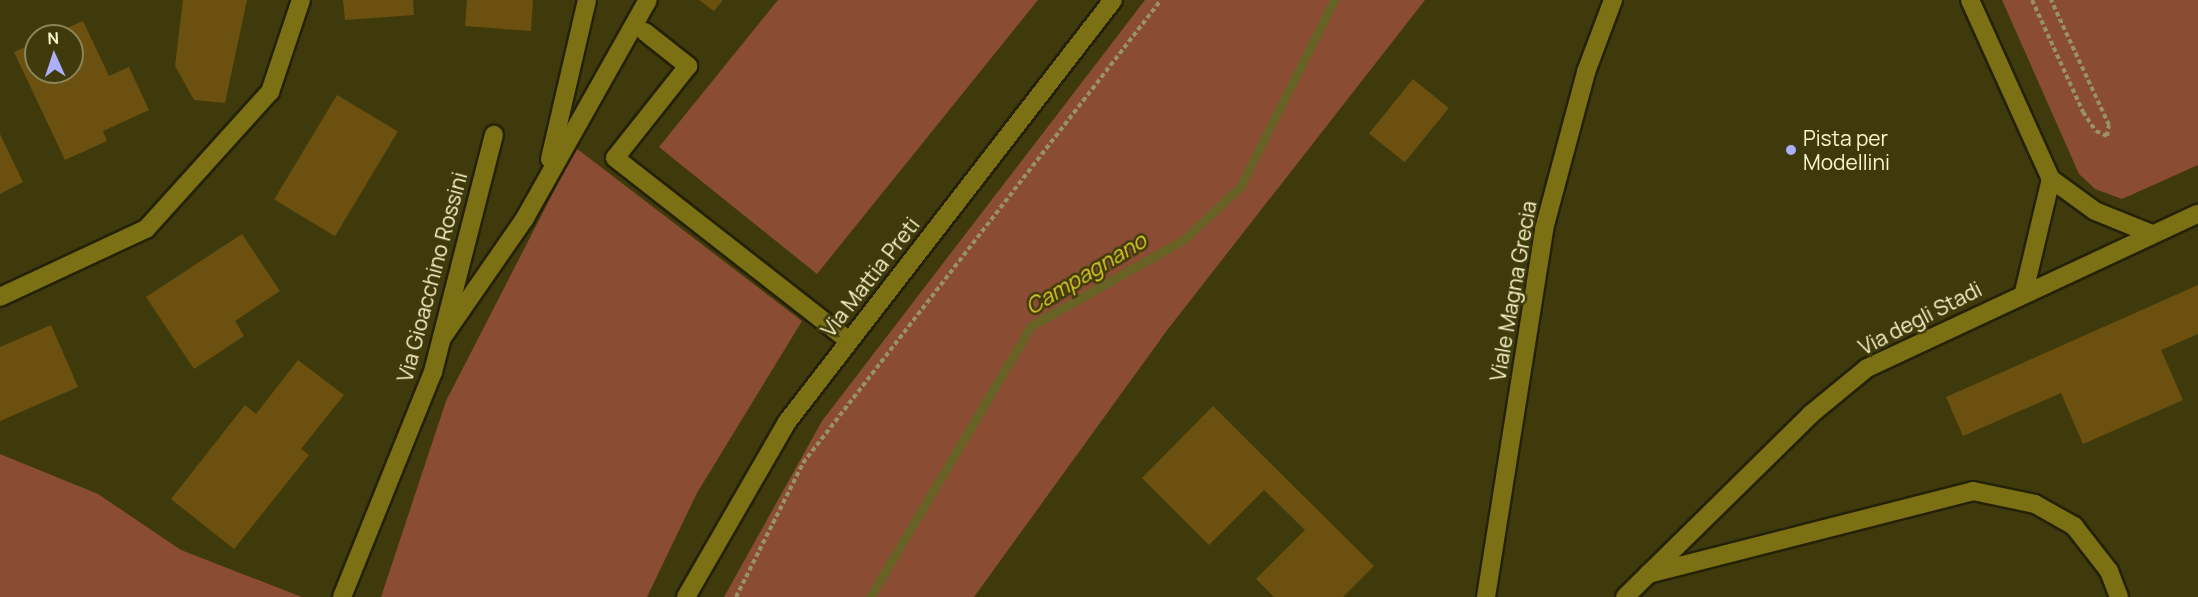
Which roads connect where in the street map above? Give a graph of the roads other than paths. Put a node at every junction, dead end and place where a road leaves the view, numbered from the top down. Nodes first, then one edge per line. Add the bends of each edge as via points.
1 (301, 0) edge
2 (587, 0) edge
3 (648, 0) edge
4 (1113, 0) edge
5 (1613, 0) edge
6 (1970, 0) edge
7 (645, 32) dead end
8 (494, 135) dead end
9 (546, 175) junction
10 (2050, 179) junction
11 (2198, 214) edge
12 (2152, 234) junction
13 (2024, 291) junction
14 (0, 297) edge
15 (442, 338) junction
16 (849, 341) junction
17 (1648, 574) junction
18 (342, 597) edge
19 (686, 597) edge
20 (1486, 597) edge
21 (1625, 597) edge
22 (2119, 597) edge

1 - 14 street via 270,93 146,229
2 - 9 street
3 - 9 street
4 - 16 street, Via Mattia Preti
5 - 20 street, Viale Magna Grecia via 1586,72 1544,229
6 - 10 street
7 - 16 street via 688,66 615,158
8 - 15 street, Via Gioacchino Rossini
9 - 15 street via 493,268
10 - 12 street via 2095,211
10 - 13 street
11 - 12 street, Via degli Stadi
12 - 13 street, Via degli Stadi
13 - 17 street, Via degli Stadi via 1867,368 1811,414
15 - 18 street, Via Gioacchino Rossini
16 - 19 street, Via Mattia Preti via 787,423
17 - 21 street, Via degli Stadi
17 - 22 street via 1973,490 2035,504 2074,526 2109,571

